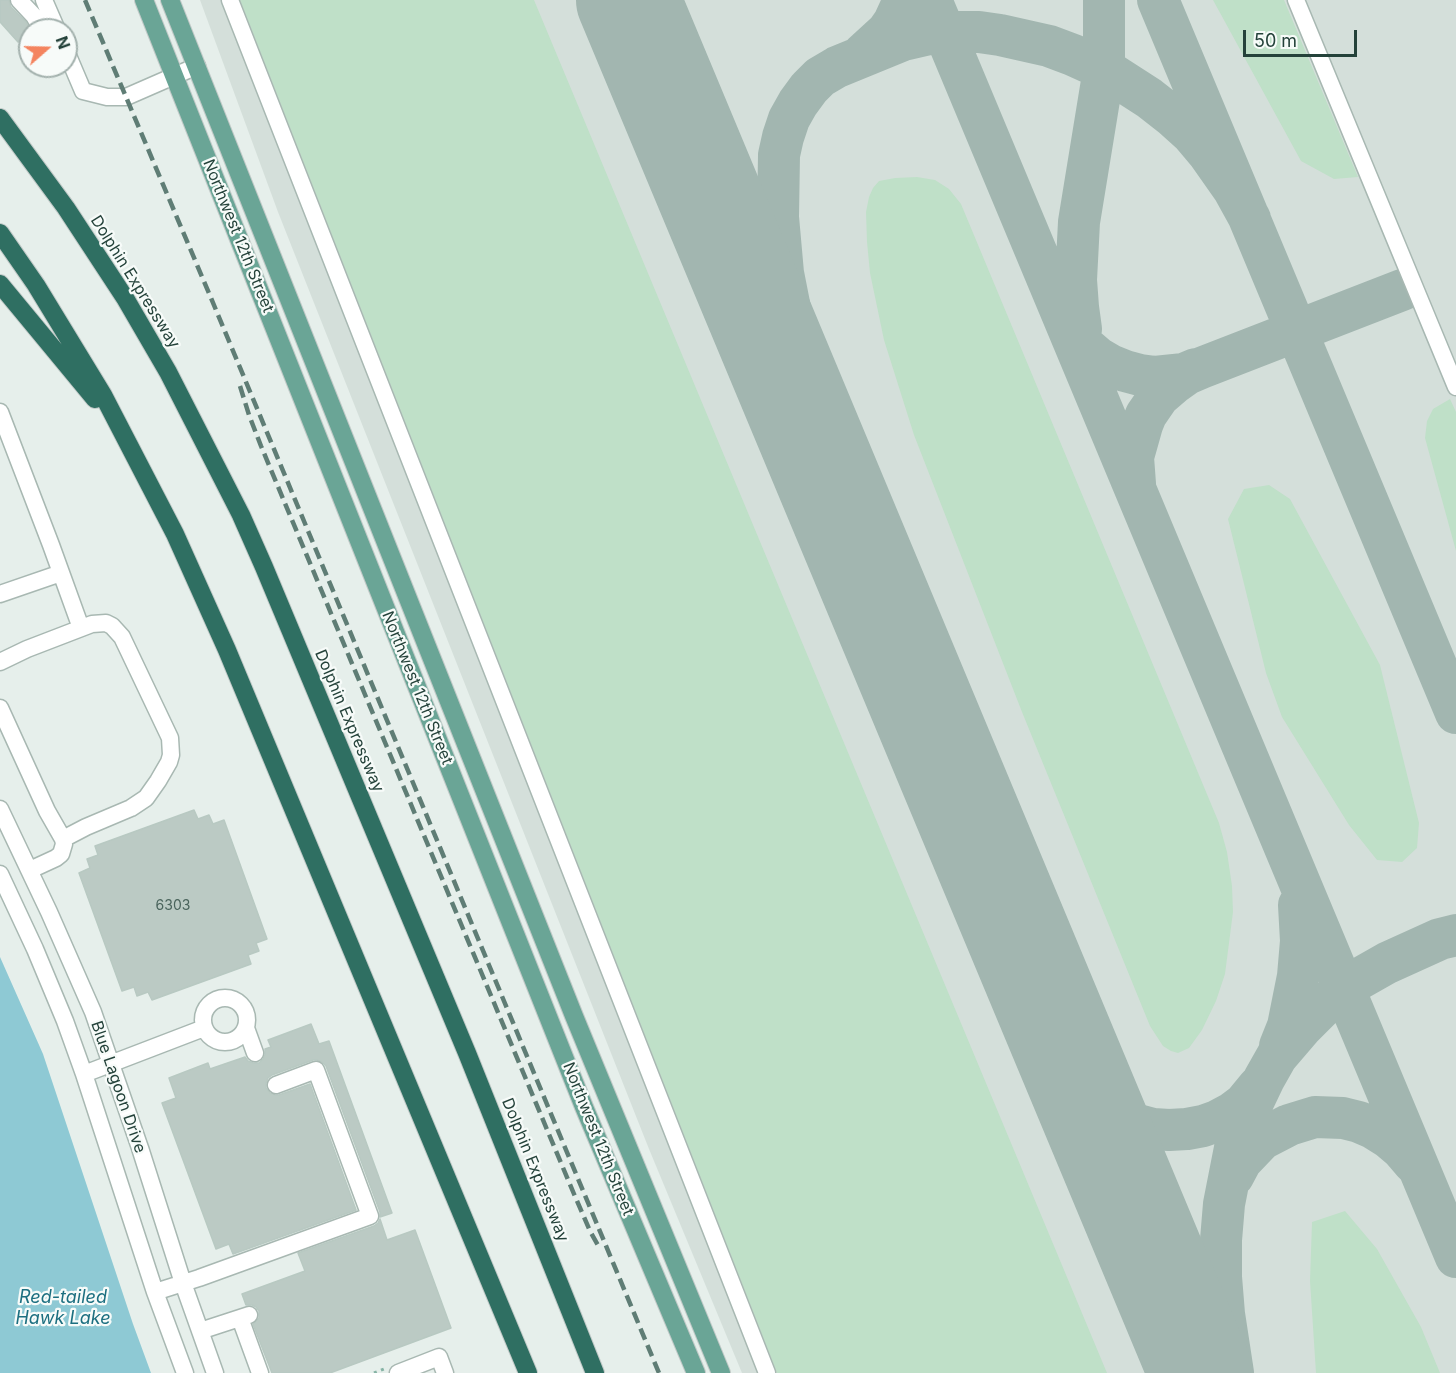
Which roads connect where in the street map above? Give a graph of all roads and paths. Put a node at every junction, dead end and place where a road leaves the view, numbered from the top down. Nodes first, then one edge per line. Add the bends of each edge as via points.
1 (19, 0) edge
2 (44, 0) edge
3 (144, 0) edge
4 (170, 0) edge
5 (230, 0) edge
6 (1296, 0) edge
7 (35, 18) edge
8 (52, 18) edge
9 (197, 66) junction
10 (174, 76) junction
11 (75, 78) edge
12 (0, 118) edge
13 (0, 233) edge
14 (0, 284) edge
15 (1456, 387) edge
16 (0, 412) edge
17 (125, 435) junction
18 (61, 573) junction
19 (0, 594) edge
20 (81, 628) junction
21 (0, 662) edge
22 (0, 708) edge
23 (0, 809) edge
24 (63, 839) junction
25 (30, 870) junction
26 (0, 874) edge
27 (204, 1028) junction
28 (246, 1028) junction
29 (255, 1053) dead end
30 (111, 1063) junction
31 (84, 1074) junction
32 (276, 1085) dead end
33 (183, 1283) junction
34 (155, 1292) junction
35 (200, 1332) junction
36 (185, 1373) edge
37 (215, 1373) edge
38 (261, 1373) edge
39 (398, 1373) edge
40 (445, 1373) edge
41 (528, 1373) edge
42 (595, 1373) edge
43 (696, 1373) edge
44 (721, 1373) edge
45 (767, 1373) edge

1 - 7 street
2 - 8 street
3 - 10 main road, Northwest 12th Street
4 - 9 main road, Northwest 12th Street
5 - 45 street
6 - 15 street
9 - 10 street
9 - 44 main road, Northwest 12th Street via 570,1005
10 - 11 street via 126,97 83,91
10 - 43 main road, Northwest 12th Street via 584,1107
12 - 42 highway, Dolphin Expressway via 125,298 168,372 241,515 462,1042
13 - 17 highway via 62,327
14 - 17 highway
16 - 18 street
17 - 41 highway via 176,534 227,650
18 - 19 street
18 - 20 street
20 - 21 street
20 - 24 street via 106,623 118,631 172,746 171,755 146,798
22 - 24 street
23 - 25 street, Blue Lagoon Drive
24 - 25 street via 61,854
25 - 30 street, Blue Lagoon Drive via 84,990
26 - 31 street, Blue Lagoon Drive via 51,987
27 - 28 street via 213,1039 225,1043 238,1039
27 - 28 street via 207,1008 225,998 244,1008
27 - 30 street
28 - 29 street
30 - 31 street
30 - 33 street, Blue Lagoon Drive
31 - 34 street, Blue Lagoon Drive
32 - 33 street via 316,1070 370,1216
33 - 34 street
33 - 35 street, Blue Lagoon Drive
34 - 36 street, Blue Lagoon Drive
35 - 37 street, Blue Lagoon Drive
35 - 38 street via 245,1316
39 - 40 street via 439,1357

